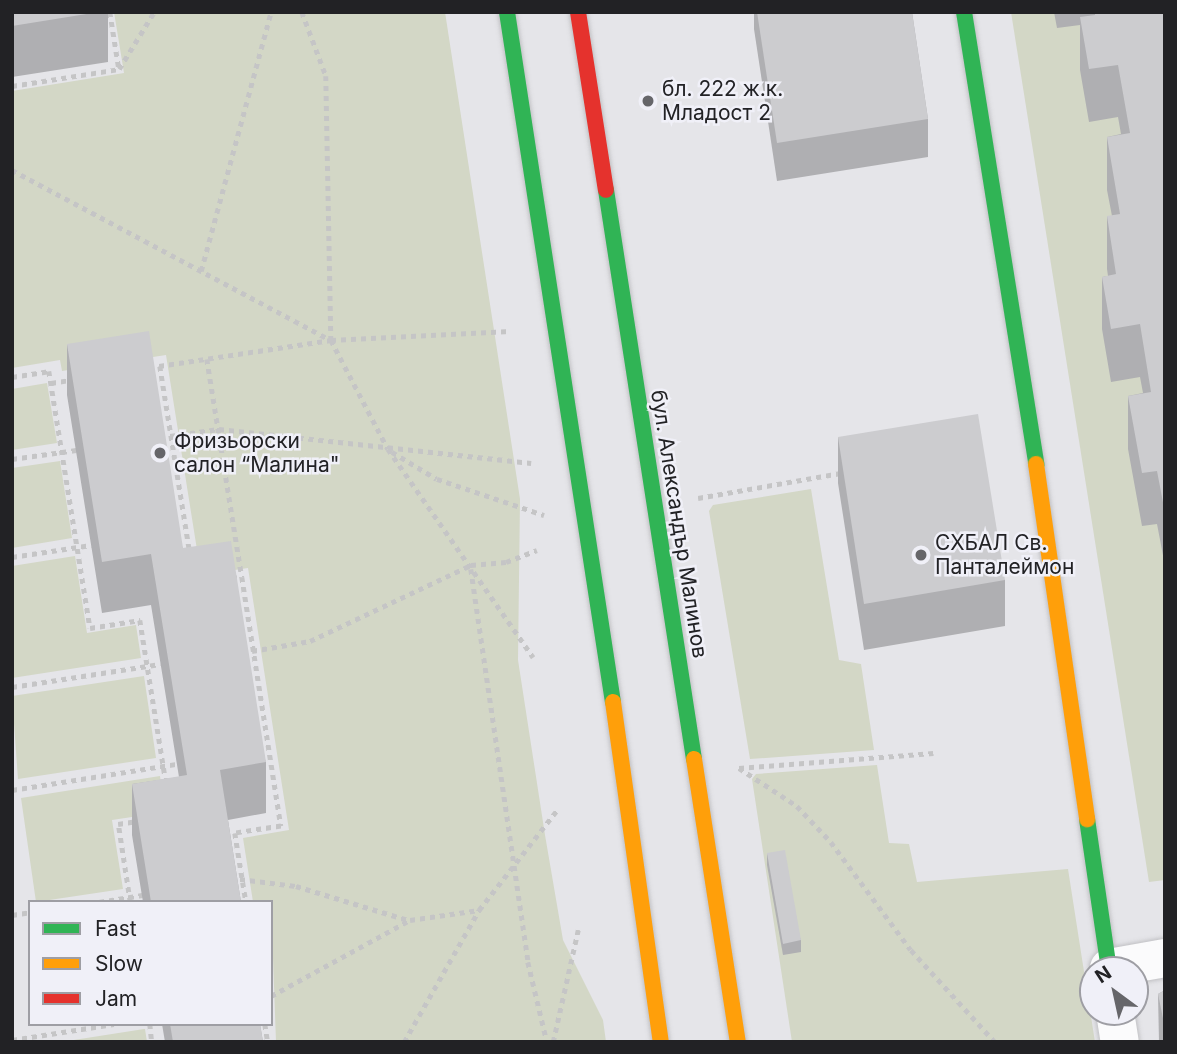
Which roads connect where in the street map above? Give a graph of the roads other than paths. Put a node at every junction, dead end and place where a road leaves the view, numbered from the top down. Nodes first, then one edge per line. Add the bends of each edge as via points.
1 (507, 12) edge
2 (578, 12) edge
3 (964, 12) edge
4 (1107, 956) edge
5 (661, 1042) edge
6 (738, 1042) edge

1 - 5 main road via 580,471
2 - 6 main road, бул. Александър Малинов
3 - 4 main road via 1033,440

